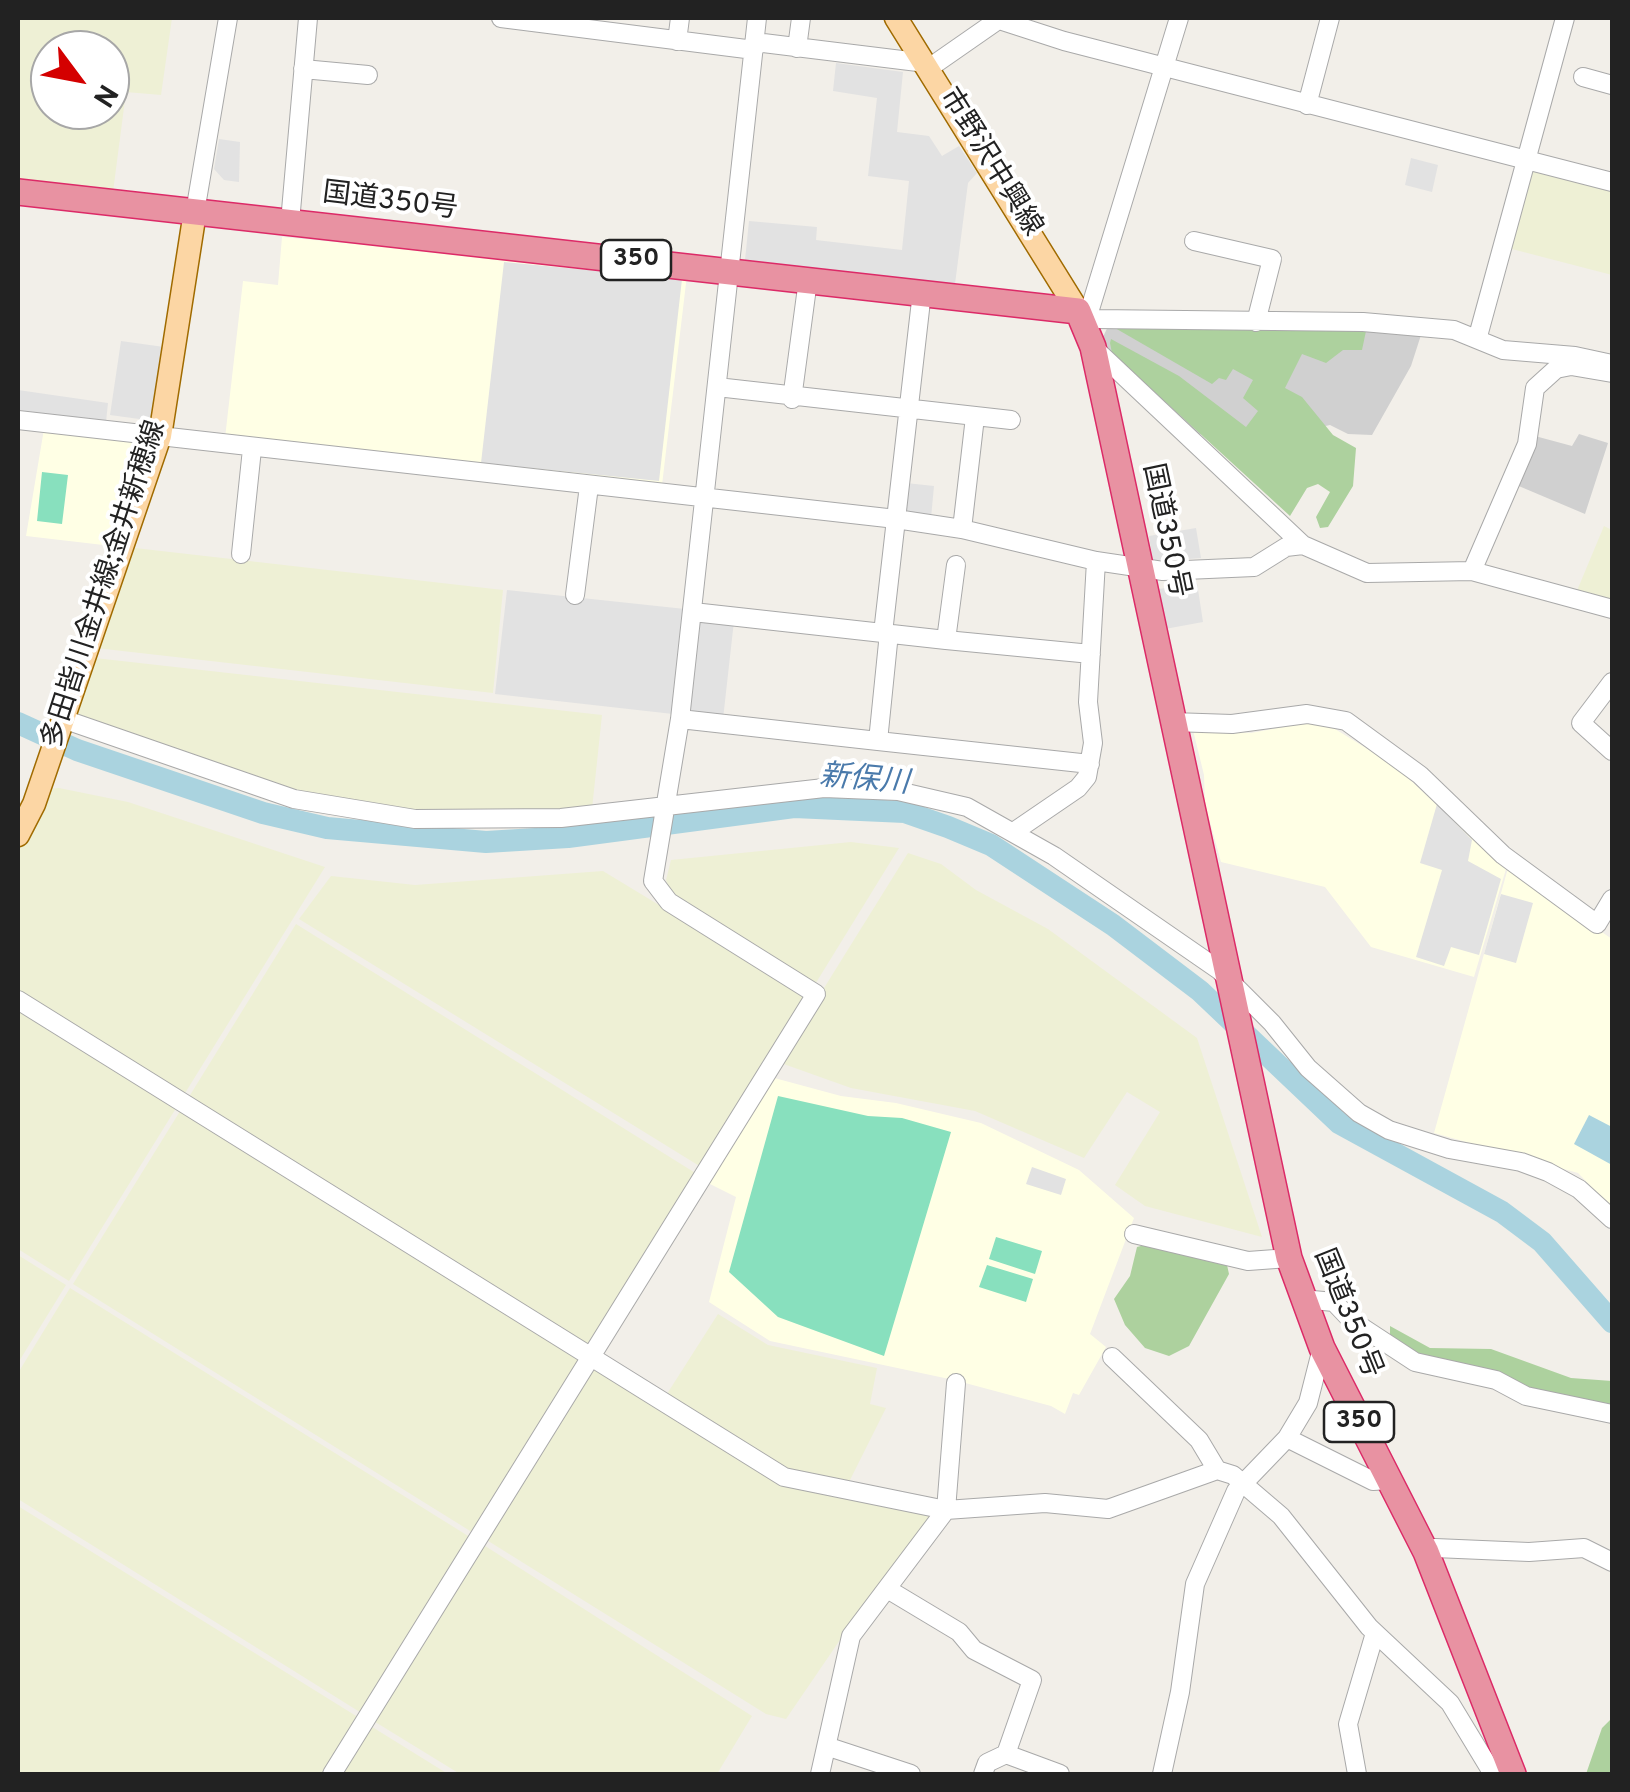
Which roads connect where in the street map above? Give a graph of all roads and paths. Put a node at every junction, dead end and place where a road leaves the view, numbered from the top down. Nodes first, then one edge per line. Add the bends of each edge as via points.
1 (228, 18) edge
2 (308, 18) edge
3 (502, 18) edge
4 (680, 18) edge
5 (757, 18) edge
6 (801, 18) edge
7 (896, 18) edge
8 (1179, 18) edge
9 (1330, 18) edge
10 (1564, 18) edge
11 (536, 19) edge
12 (995, 19) edge
13 (677, 41) junction
14 (755, 46) junction
15 (797, 48) junction
16 (927, 65) junction
17 (1163, 65) junction
18 (303, 69) junction
19 (368, 75) dead end
20 (1583, 77) dead end
21 (1612, 85) edge
22 (1307, 105) junction
23 (1529, 160) junction
24 (1612, 182) edge
25 (18, 192) edge
26 (194, 212) junction
27 (290, 222) junction
28 (1194, 241) dead end
29 (730, 270) junction
30 (808, 280) junction
31 (922, 292) junction
32 (1078, 310) junction
33 (1256, 322) junction
34 (1478, 336) junction
35 (1093, 346) junction
36 (1612, 364) edge
37 (1612, 373) edge
38 (717, 387) junction
39 (792, 399) junction
40 (909, 410) junction
41 (975, 417) junction
42 (18, 420) edge
43 (1010, 420) dead end
44 (160, 436) junction
45 (252, 449) junction
46 (589, 486) junction
47 (704, 500) junction
48 (896, 520) junction
49 (962, 528) junction
50 (1303, 545) junction
51 (241, 554) dead end
52 (1096, 562) junction
53 (956, 565) dead end
54 (1141, 566) junction
55 (1472, 571) junction
56 (575, 595) dead end
57 (1612, 609) edge
58 (692, 612) junction
59 (886, 633) junction
60 (946, 640) junction
61 (1091, 654) junction
62 (1612, 682) edge
63 (63, 718) junction
64 (680, 719) junction
65 (1172, 722) junction
66 (878, 741) junction
67 (1612, 751) edge
68 (1090, 764) junction
69 (668, 806) junction
70 (1015, 831) junction
71 (18, 835) edge
72 (1612, 898) edge
73 (1232, 986) junction
74 (18, 1000) edge
75 (1612, 1219) edge
76 (1134, 1234) dead end
77 (1290, 1258) junction
78 (1302, 1299) junction
79 (1322, 1348) junction
80 (590, 1357) junction
81 (1112, 1357) dead end
82 (956, 1382) dead end
83 (1612, 1414) edge
84 (1287, 1438) junction
85 (1217, 1470) junction
86 (1389, 1480) junction
87 (1243, 1483) junction
88 (946, 1510) junction
89 (1426, 1552) junction
90 (1612, 1562) edge
91 (889, 1590) junction
92 (1375, 1633) junction
93 (1466, 1680) dead end
94 (1450, 1703) junction
95 (829, 1747) junction
96 (1006, 1754) junction
97 (332, 1774) edge
98 (820, 1774) edge
99 (911, 1774) edge
100 (983, 1774) edge
101 (1060, 1774) edge
102 (1162, 1774) edge
103 (1357, 1774) edge
104 (1493, 1774) edge
105 (1513, 1774) edge

1 - 26 street
2 - 18 street
3 - 11 street
4 - 13 street
5 - 14 street
6 - 15 street
7 - 16 main road, 市野沢中興線
8 - 17 street
9 - 22 street
10 - 23 street
11 - 13 street
12 - 16 street
12 - 17 street
13 - 14 street
14 - 15 street
14 - 29 street
15 - 16 street
16 - 32 main road, 市野沢中興線
17 - 22 street
17 - 32 street via 1090,309
18 - 19 street
18 - 27 street
20 - 21 street
22 - 23 street
23 - 24 street
23 - 34 street
25 - 26 highway, 国道350号 / 350
26 - 27 highway, 国道350号 / 350
26 - 44 main road, 多田皆川金井線;金井新穂線
27 - 29 highway, 国道350号 / 350
28 - 33 street via 1272,260
29 - 30 highway, 国道350号 / 350
29 - 38 street
30 - 31 highway, 国道350号 / 350
30 - 39 street
31 - 32 highway, 国道350号 / 350
31 - 40 street
32 - 33 street via 1095,319
32 - 35 highway, 国道350号 / 350
33 - 34 street via 1363,322
34 - 36 street via 1503,350
35 - 50 street
35 - 54 highway, 国道350号 / 350
37 - 55 street via 1556,369 1535,388 1527,444
38 - 39 street
38 - 47 street
39 - 40 street
40 - 41 street
40 - 48 street
41 - 43 street
41 - 49 street
42 - 44 street
44 - 45 street
44 - 63 main road, 多田皆川金井線;金井新穂線
45 - 46 street
45 - 51 street
46 - 47 street
46 - 56 street
47 - 48 street
47 - 58 street
48 - 49 street
48 - 59 street
49 - 52 street
50 - 54 street via 1286,547 1254,568
50 - 55 street via 1377,576
52 - 54 street
52 - 61 street
53 - 60 street
54 - 65 highway, 国道350号 / 350
55 - 57 street
58 - 59 street
58 - 64 street
59 - 60 street
59 - 66 street
60 - 61 street
61 - 68 street
62 - 67 street via 1581,722
63 - 69 street via 330,808 504,821
63 - 71 main road, 多田皆川金井線;金井新穂線
64 - 66 street
64 - 69 street
65 - 72 street via 1232,724 1307,714 1346,721 1420,775 1503,855 1597,924
65 - 73 highway, 国道350号 / 350
66 - 68 street
68 - 70 street via 1078,788
69 - 70 street via 824,788 898,791 967,807
69 - 80 street via 654,881 669,902 816,994
70 - 73 street
73 - 75 street via 1359,1112 1389,1130 1448,1149 1548,1172
73 - 77 highway, 国道350号 / 350
74 - 80 street
76 - 77 street via 1233,1259
77 - 78 highway, 国道350号 / 350
78 - 79 highway, 国道350号 / 350
78 - 83 street via 1334,1302 1416,1362
79 - 84 street via 1308,1403
79 - 86 highway, 国道350号 / 350
80 - 88 street via 784,1477
80 - 97 street
81 - 85 street via 1200,1440
82 - 88 street
84 - 86 street via 1373,1480
84 - 87 street
85 - 87 street
85 - 88 street via 1108,1509 1046,1503
86 - 89 highway, 国道350号 / 350
87 - 92 street via 1281,1516
87 - 102 street via 1195,1584
88 - 91 street
89 - 90 street via 1584,1548
89 - 105 highway, 国道350号 / 350
91 - 95 street via 851,1636
91 - 96 street via 959,1632 974,1650 1032,1680
92 - 94 street
92 - 103 street via 1348,1724
93 - 94 street
94 - 104 street
95 - 98 street
95 - 99 street
96 - 100 street via 987,1762
96 - 101 street

